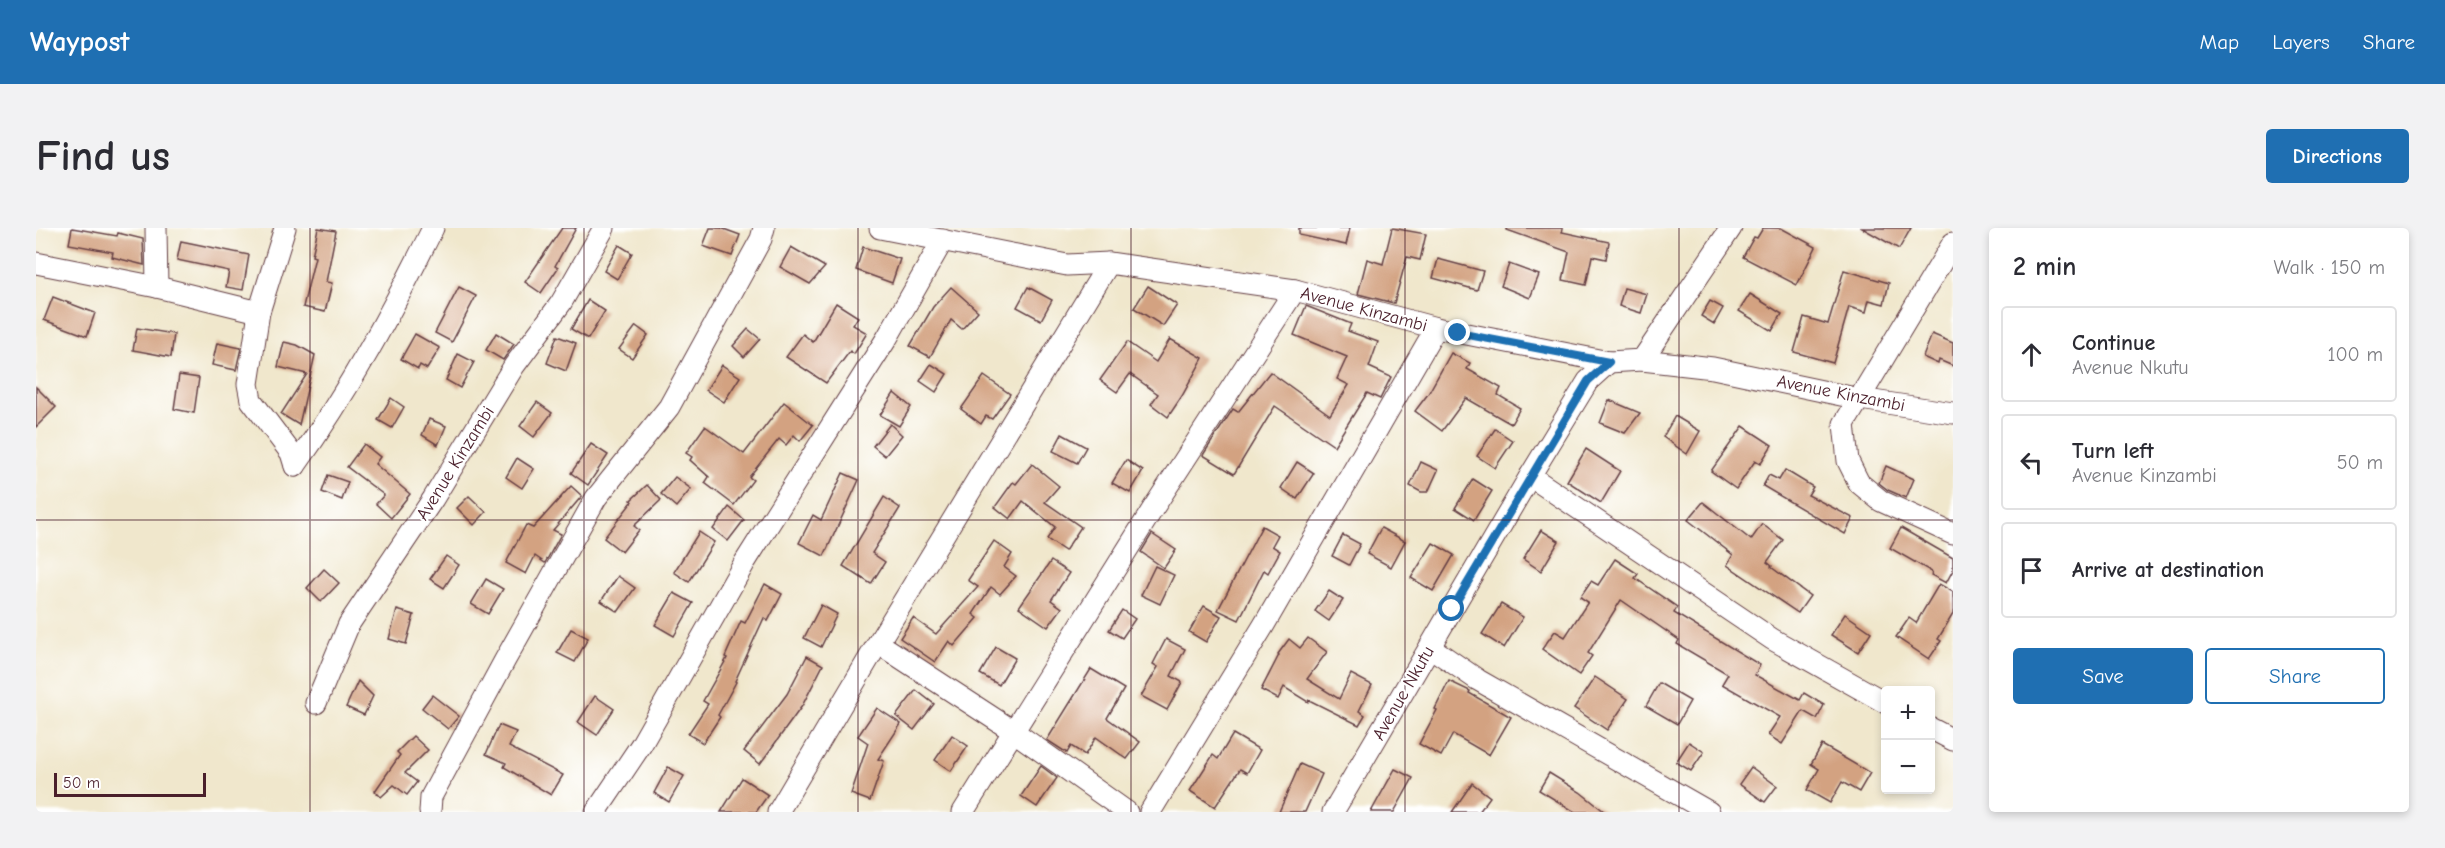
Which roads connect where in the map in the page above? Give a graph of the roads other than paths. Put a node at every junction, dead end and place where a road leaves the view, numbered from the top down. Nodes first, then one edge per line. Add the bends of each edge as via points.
1 (156, 228) edge
2 (285, 228) edge
3 (433, 228) edge
4 (604, 228) edge
5 (764, 228) edge
6 (880, 228) edge
7 (1731, 228) edge
8 (943, 240) junction
9 (1953, 243) edge
10 (36, 263) edge
11 (1109, 263) junction
12 (157, 287) junction
13 (1295, 290) junction
14 (259, 312) junction
15 (1436, 328) junction
16 (1642, 360) junction
17 (1609, 362) junction
18 (1860, 399) junction
19 (1953, 413) edge
20 (1530, 476) junction
21 (1953, 534) edge
22 (878, 643) junction
23 (1430, 647) junction
24 (1881, 700) edge
25 (316, 703) dead end
26 (1013, 731) junction
27 (1935, 731) edge
28 (1953, 740) edge
29 (1341, 809) edge
30 (430, 812) edge
31 (596, 812) edge
32 (778, 812) edge
33 (963, 812) edge
34 (1127, 812) edge
35 (1150, 812) edge
36 (1709, 812) edge

1 - 12 street
2 - 14 street
3 - 14 street via 332,416 296,466 291,453 251,400 248,384
4 - 25 street, Avenue Kinzambi via 561,303 514,366 433,500 350,624
5 - 30 street via 669,406 596,498 431,797
6 - 8 street, Avenue Kinzambi
7 - 16 street
8 - 11 street, Avenue Kinzambi via 1067,265
8 - 31 street via 887,338 746,562 641,745
9 - 18 street
10 - 12 street
11 - 13 street, Avenue Kinzambi
11 - 22 street
12 - 14 street
13 - 15 street, Avenue Kinzambi
13 - 26 street
15 - 17 street, Avenue Kinzambi
15 - 35 street via 1264,625
16 - 17 street, Avenue Kinzambi
16 - 18 street, Avenue Kinzambi via 1713,368
17 - 20 street, Avenue Nkutu via 1588,381
18 - 19 street, Avenue Kinzambi
18 - 21 street via 1844,424 1848,461 1859,483 1881,501
20 - 23 street, Avenue Nkutu
20 - 24 street via 1772,639
22 - 26 street
22 - 32 street
23 - 29 street, Avenue Nkutu
23 - 36 street via 1478,680
26 - 33 street
26 - 34 street
27 - 28 street

